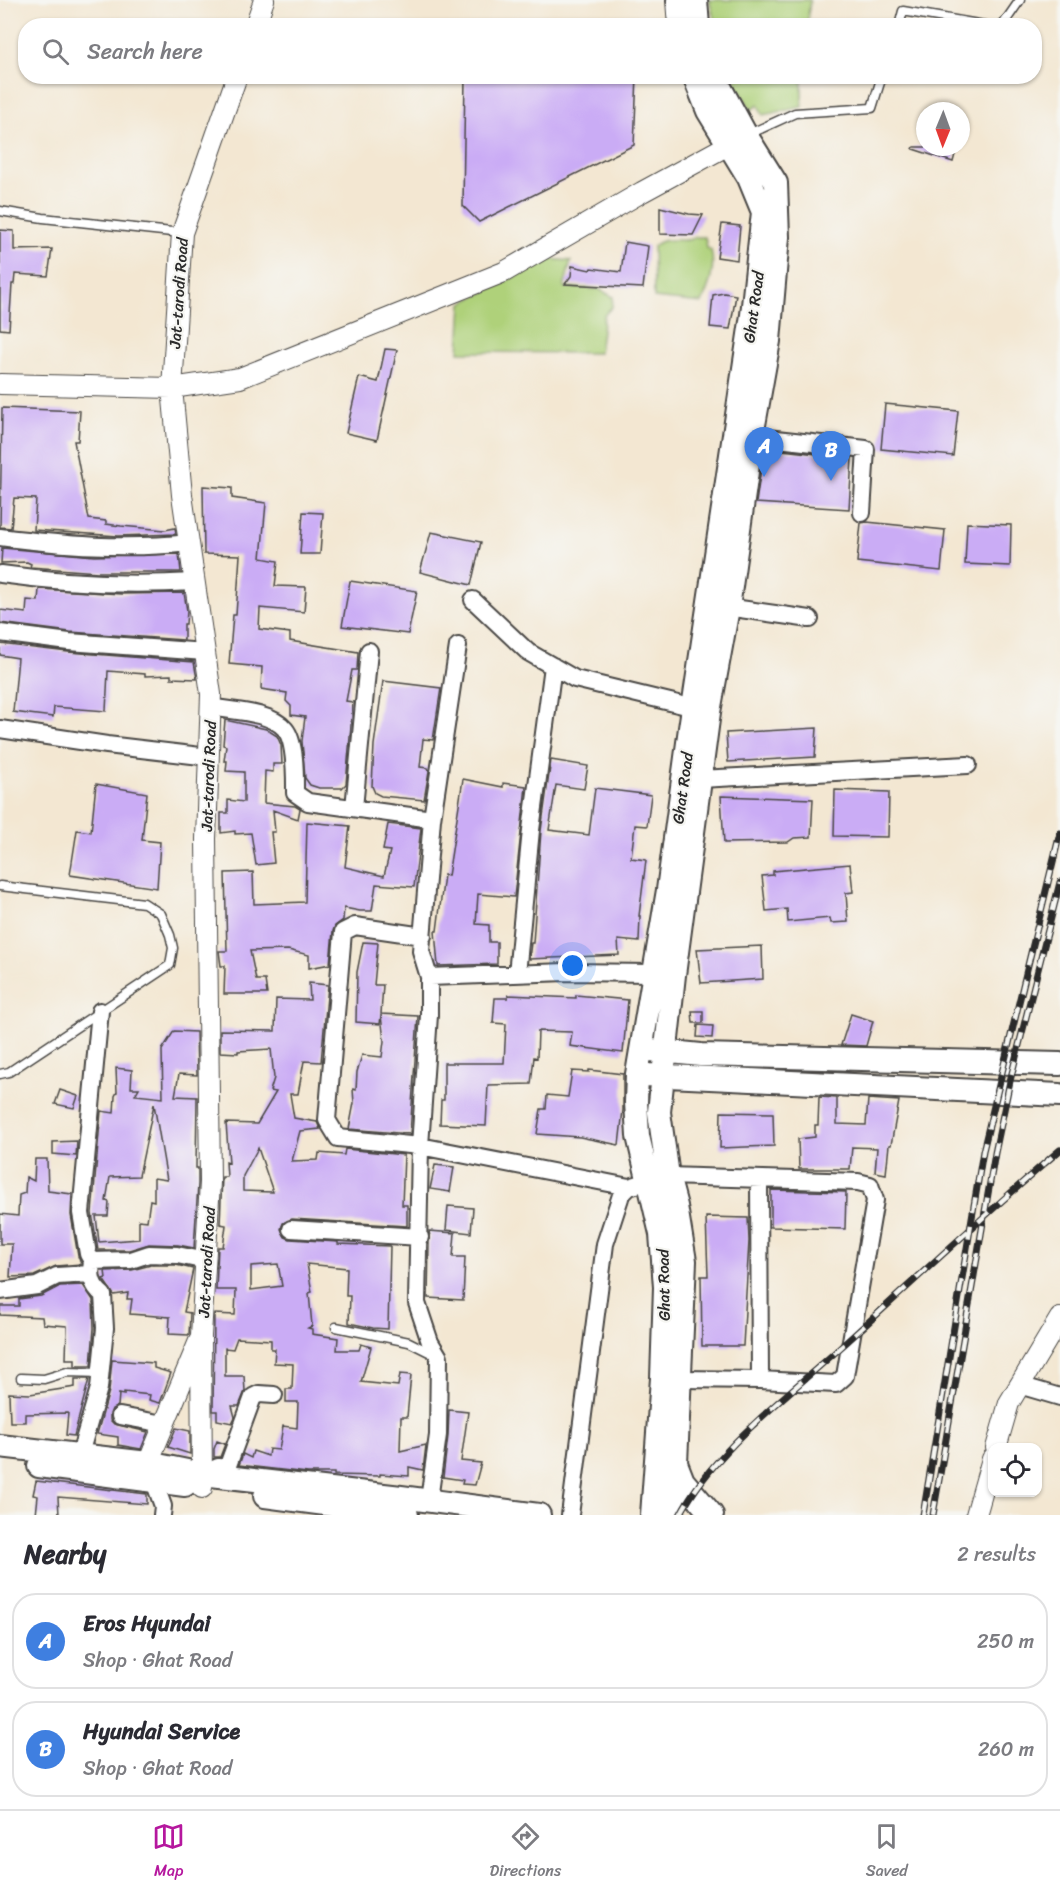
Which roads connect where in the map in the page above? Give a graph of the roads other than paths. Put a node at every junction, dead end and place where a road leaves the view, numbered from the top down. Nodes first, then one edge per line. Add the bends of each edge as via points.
1 (264, 0) edge
2 (678, 0) edge
3 (696, 0) edge
4 (1020, 0) edge
5 (258, 18) edge
6 (679, 18) edge
7 (697, 18) edge
8 (901, 18) edge
9 (944, 18) edge
10 (1008, 18) edge
11 (234, 84) edge
12 (697, 84) edge
13 (717, 84) edge
14 (880, 84) edge
15 (737, 140) junction
16 (0, 211) edge
17 (182, 233) junction
18 (0, 384) edge
19 (171, 388) junction
20 (743, 435) junction
21 (862, 513) dead end
22 (0, 537) edge
23 (189, 543) junction
24 (1, 574) edge
25 (194, 582) junction
26 (473, 600) dead end
27 (719, 606) junction
28 (810, 619) dead end
29 (0, 633) edge
30 (458, 646) dead end
31 (369, 651) dead end
32 (205, 652) junction
33 (553, 666) junction
34 (210, 707) junction
35 (701, 709) junction
36 (0, 729) edge
37 (209, 757) junction
38 (968, 765) dead end
39 (700, 779) junction
40 (354, 808) junction
41 (432, 819) junction
42 (0, 886) edge
43 (423, 936) junction
44 (653, 973) junction
45 (517, 974) junction
46 (429, 977) junction
47 (100, 1011) junction
48 (669, 1027) junction
49 (642, 1049) junction
50 (666, 1053) junction
51 (701, 1055) junction
52 (1060, 1064) edge
53 (0, 1074) edge
54 (638, 1074) junction
55 (663, 1076) junction
56 (691, 1078) junction
57 (1060, 1095) edge
58 (659, 1112) junction
59 (420, 1146) junction
60 (759, 1179) junction
61 (649, 1182) junction
62 (291, 1229) dead end
63 (420, 1237) junction
64 (207, 1261) junction
65 (91, 1268) junction
66 (0, 1291) edge
67 (1060, 1318) edge
68 (336, 1327) dead end
69 (201, 1336) junction
70 (438, 1357) junction
71 (101, 1373) junction
72 (21, 1378) dead end
73 (680, 1379) junction
74 (760, 1380) junction
75 (1019, 1385) junction
76 (274, 1395) dead end
77 (1060, 1397) edge
78 (119, 1421) dead end
79 (162, 1428) junction
80 (997, 1443) edge
81 (0, 1446) edge
82 (80, 1454) junction
83 (0, 1461) edge
84 (676, 1463) junction
85 (151, 1472) junction
86 (988, 1475) edge
87 (202, 1481) junction
88 (429, 1500) junction
89 (481, 1511) edge
90 (162, 1515) edge
91 (407, 1515) edge
92 (539, 1515) edge
93 (570, 1515) edge
94 (652, 1515) edge
95 (672, 1515) edge
96 (712, 1515) edge
97 (976, 1515) edge

1 - 5 street
2 - 6 main road
3 - 7 main road
4 - 10 lane
8 - 9 lane via 903,11
11 - 17 street, Jat-tarodi Road
12 - 15 main road, Ghat Road via 708,111
13 - 15 main road, Ghat Road
14 - 15 lane via 872,108 795,113
15 - 19 street via 504,272 240,378
15 - 20 main road, Ghat Road via 776,183 778,237 769,341
16 - 17 lane
17 - 19 street, Jat-tarodi Road
18 - 19 street
19 - 23 street, Jat-tarodi Road
20 - 21 street via 866,449
20 - 27 main road, Ghat Road
22 - 23 street via 95,547
23 - 25 street, Jat-tarodi Road
24 - 25 street via 76,581
25 - 32 street, Jat-tarodi Road
26 - 33 street via 528,652
27 - 28 street
27 - 35 main road, Ghat Road
29 - 32 street
30 - 41 street
31 - 40 street
32 - 34 street, Jat-tarodi Road
33 - 35 street via 575,679
33 - 45 street
34 - 37 street, Jat-tarodi Road
34 - 40 street via 266,716 286,730 294,757 295,793 308,802
35 - 39 main road, Ghat Road
35 - 44 main road, Ghat Road
36 - 37 street
37 - 64 street, Jat-tarodi Road
38 - 39 street
39 - 48 main road, Ghat Road
40 - 41 street
41 - 43 street
42 - 47 lane via 144,903 161,914 173,948 170,965
43 - 46 street via 421,951
43 - 59 street via 355,926 343,932 327,1120 338,1138
44 - 45 street
44 - 49 main road, Ghat Road
45 - 46 street
46 - 59 street
47 - 53 lane via 9,1072
47 - 65 street via 81,1213
48 - 50 main road, Ghat Road
48 - 51 main road
49 - 50 main road
49 - 54 main road, Ghat Road
50 - 51 main road
50 - 55 main road, Ghat Road
51 - 52 main road
54 - 55 main road
54 - 61 main road, Ghat Road via 638,1136
55 - 56 main road
55 - 58 main road, Ghat Road
56 - 57 main road
56 - 58 main road
58 - 61 main road, Ghat Road
59 - 61 street
59 - 63 street
60 - 61 street
60 - 74 street
60 - 74 street via 858,1182 870,1185 874,1200 845,1376 836,1384
61 - 73 main road, Ghat Road via 676,1206 685,1261
61 - 93 street via 621,1195 605,1244
61 - 94 main road, Ghat Road via 662,1234 664,1287 663,1378
62 - 63 street
63 - 70 street via 417,1304
64 - 65 street via 149,1254
64 - 69 street, Jat-tarodi Road
65 - 66 street via 57,1276 37,1286
65 - 71 street via 95,1288 103,1295
67 - 75 street
68 - 70 lane via 409,1342
69 - 79 street
69 - 87 street, Jat-tarodi Road
70 - 88 street via 438,1435
71 - 72 lane via 67,1372 44,1379
71 - 82 street
73 - 74 street
73 - 84 main road, Ghat Road
75 - 77 street
75 - 80 street via 1009,1403
76 - 87 street via 253,1397 227,1468 218,1467
78 - 79 street
79 - 85 street
81 - 82 main road
82 - 85 main road
83 - 85 main road
84 - 95 main road, Ghat Road
84 - 96 main road via 683,1481
85 - 87 main road
85 - 90 street via 163,1506
86 - 97 street
87 - 88 main road
87 - 91 main road
88 - 89 main road
89 - 92 main road

